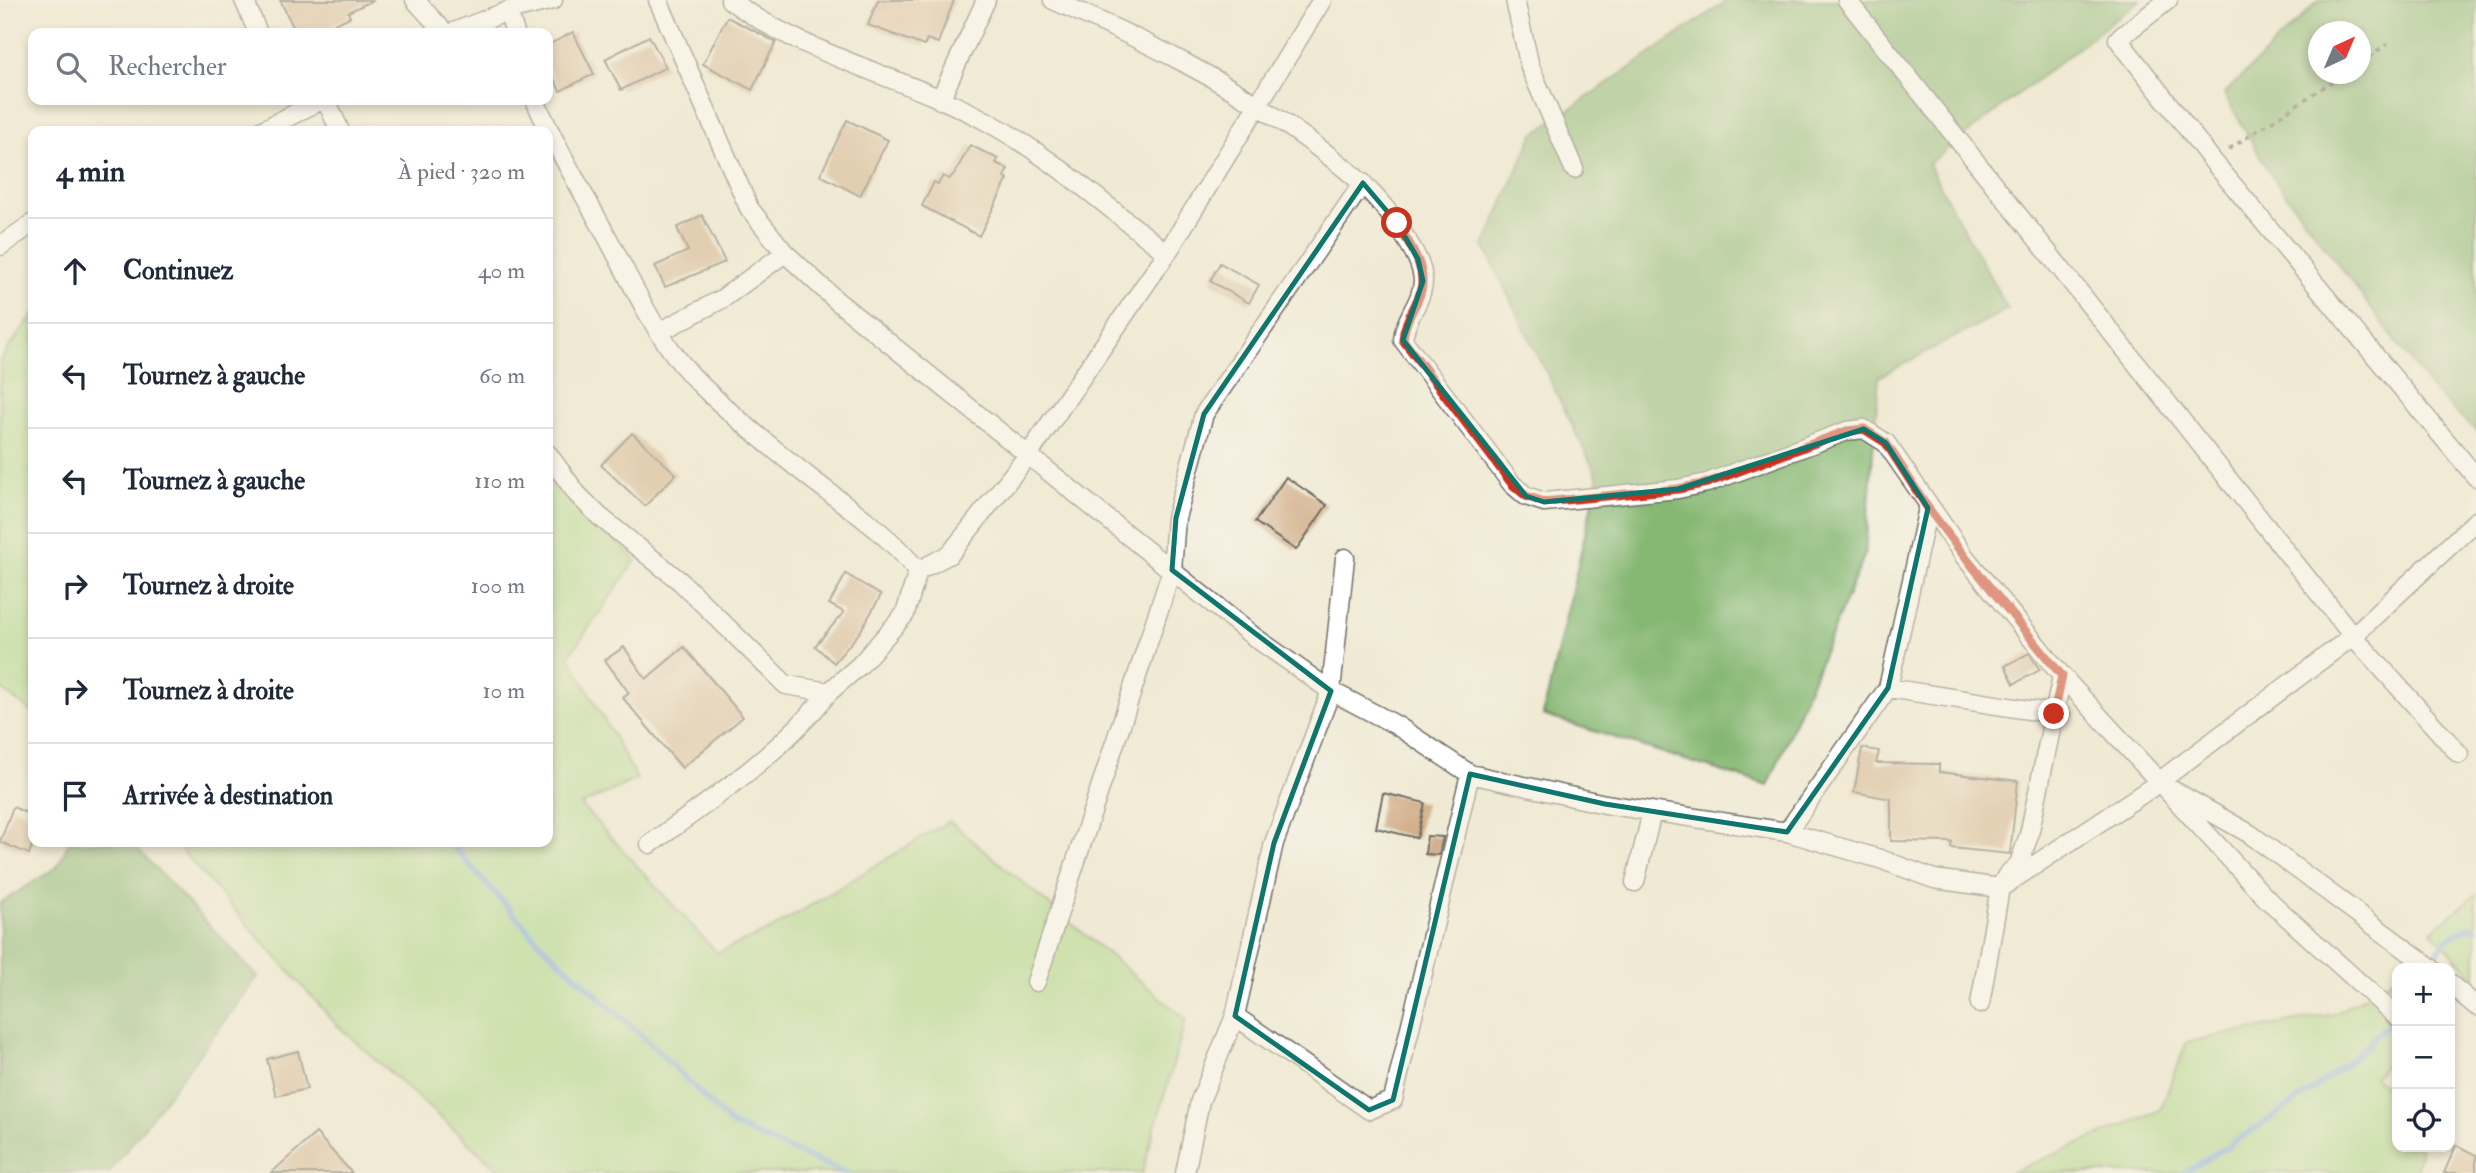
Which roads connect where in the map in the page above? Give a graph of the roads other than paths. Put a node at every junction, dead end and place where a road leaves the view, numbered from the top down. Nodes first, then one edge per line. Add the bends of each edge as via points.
1 (244, 0) edge
2 (415, 0) edge
3 (553, 0) edge
4 (658, 0) edge
5 (730, 0) edge
6 (986, 0) edge
7 (1053, 0) edge
8 (1322, 0) edge
9 (1515, 0) edge
10 (1847, 0) edge
11 (2168, 0) edge
12 (508, 11) junction
13 (256, 28) edge
14 (440, 28) edge
15 (464, 28) edge
16 (513, 28) edge
17 (940, 100) junction
18 (326, 105) edge
19 (537, 105) edge
20 (1260, 105) junction
21 (290, 107) edge
22 (267, 126) edge
23 (337, 126) edge
24 (546, 126) edge
25 (553, 141) edge
26 (1574, 169) dead end
27 (1363, 183) junction
28 (28, 226) edge
29 (0, 246) edge
30 (785, 253) junction
31 (1167, 253) junction
32 (659, 332) junction
33 (1029, 454) junction
34 (553, 461) edge
35 (2476, 477) edge
36 (1928, 508) junction
37 (2476, 521) edge
38 (1345, 558) dead end
39 (1172, 569) junction
40 (918, 571) junction
41 (2353, 636) junction
42 (2062, 676) junction
43 (1888, 688) junction
44 (1331, 691) junction
45 (829, 692) junction
46 (2057, 715) junction
47 (2459, 754) dead end
48 (1470, 774) junction
49 (2159, 782) junction
50 (1652, 812) junction
51 (1787, 832) junction
52 (650, 844) dead end
53 (1635, 882) dead end
54 (2000, 888) junction
55 (2424, 963) edge
56 (1036, 982) dead end
57 (2455, 988) edge
58 (1980, 1004) dead end
59 (2476, 1006) edge
60 (2392, 1012) edge
61 (1235, 1016) junction
62 (1185, 1173) edge

1 - 13 street
2 - 14 street
3 - 12 street
4 - 30 street via 749,208
5 - 17 street via 801,41
6 - 17 street
7 - 20 street via 1161,48
8 - 20 street
9 - 26 street via 1530,67
10 - 41 street
11 - 35 street via 2118,39 2212,160
12 - 15 street
12 - 16 street
17 - 31 street via 1024,145
18 - 23 street
19 - 24 street
20 - 27 street
20 - 31 street
21 - 22 street
25 - 32 street
27 - 36 street via 1397,223 1418,259 1423,281 1404,326 1403,340 1512,484 1526,496 1544,502 1678,489 1864,429 1886,443
27 - 39 street via 1204,414 1176,518
28 - 29 street
30 - 32 street via 722,299
30 - 33 street via 838,302
31 - 33 street
32 - 40 street via 704,388 894,541
33 - 39 street
33 - 40 street via 950,554
34 - 45 street via 598,516 681,582 786,685
36 - 42 street
36 - 43 street
37 - 41 street
38 - 44 street
39 - 44 street via 1253,636
39 - 56 street
40 - 45 street via 905,614
41 - 47 street
41 - 49 street
42 - 46 street
42 - 49 street
43 - 46 street
43 - 51 street
44 - 48 street via 1396,725
44 - 61 street via 1274,843
45 - 52 street via 803,725
46 - 54 street via 2029,835 2019,864
48 - 50 street
48 - 61 street via 1393,1100 1369,1110
49 - 54 street
49 - 55 street via 2250,834
49 - 60 street via 2264,897
50 - 51 street
50 - 53 street
51 - 54 street via 1934,879
54 - 58 street
57 - 59 street
61 - 62 street via 1200,1101

